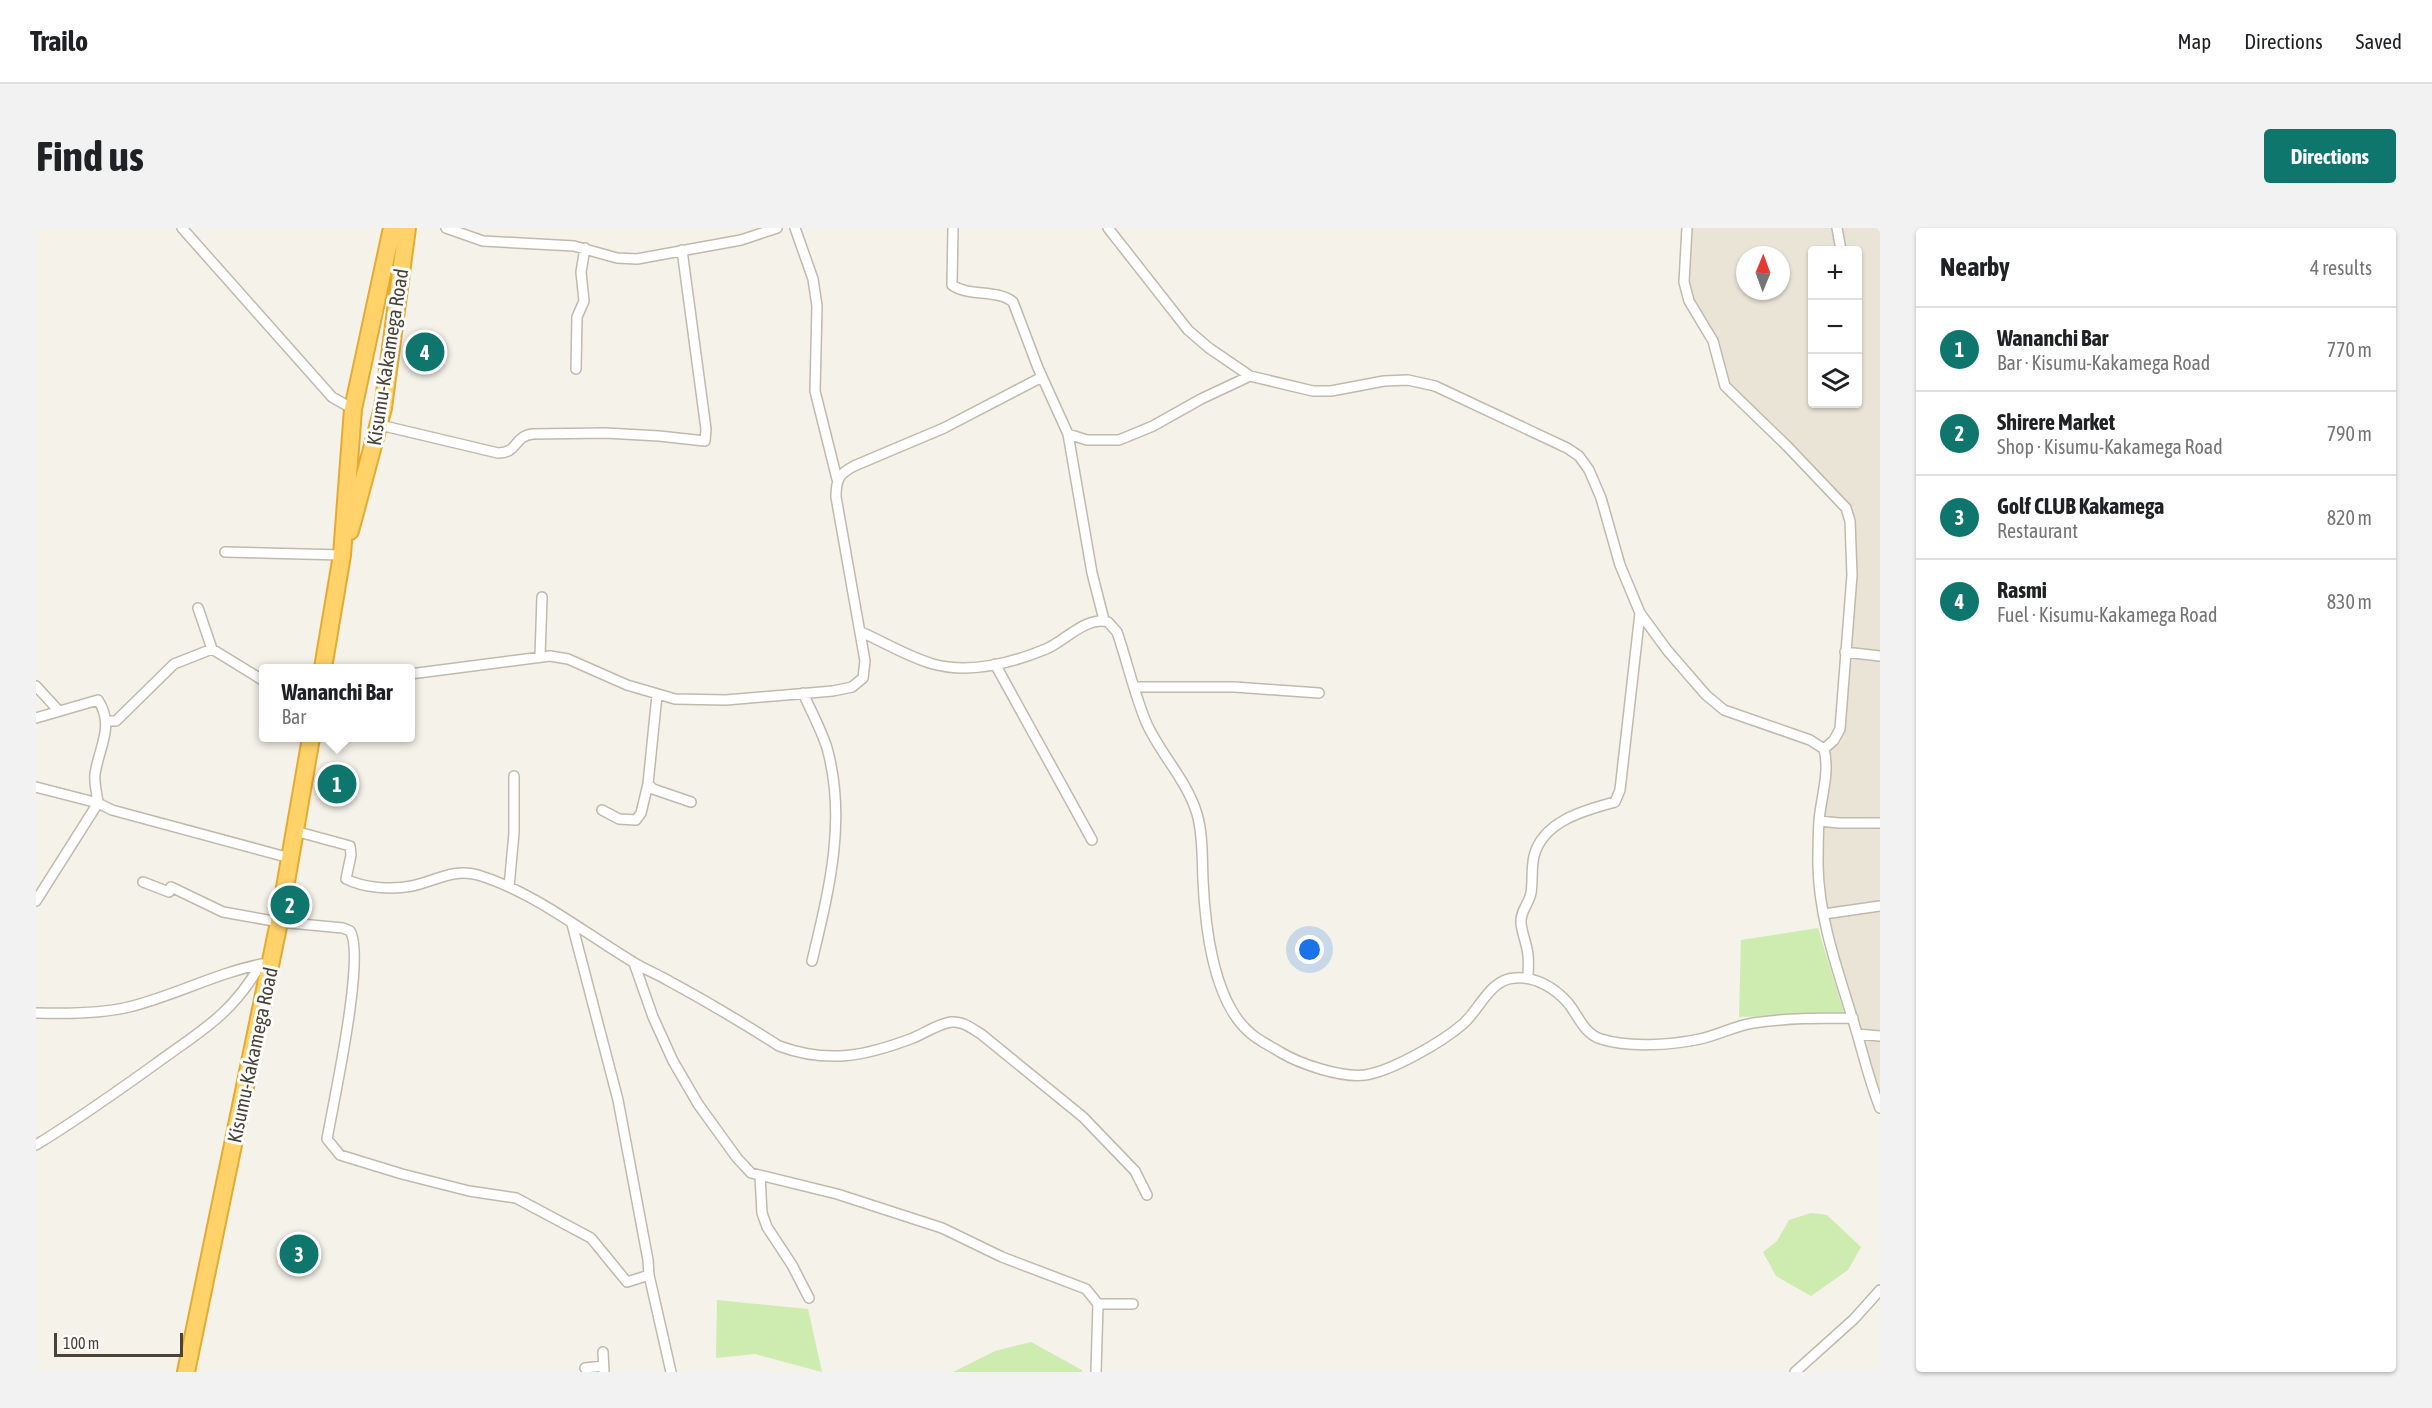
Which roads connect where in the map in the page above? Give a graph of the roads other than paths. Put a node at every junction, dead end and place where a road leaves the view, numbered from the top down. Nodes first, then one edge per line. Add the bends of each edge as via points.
1 (182, 228) edge
2 (392, 228) edge
3 (407, 228) edge
4 (446, 228) edge
5 (777, 228) edge
6 (795, 228) edge
7 (953, 228) edge
8 (1108, 228) edge
9 (1687, 228) edge
10 (1837, 228) edge
11 (1840, 246) edge
12 (585, 248) junction
13 (682, 250) junction
14 (576, 369) dead end
15 (1250, 376) junction
16 (1042, 377) junction
17 (358, 382) junction
18 (386, 387) junction
19 (353, 409) junction
20 (380, 425) junction
21 (1068, 434) junction
22 (837, 479) junction
23 (225, 552) dead end
24 (342, 555) junction
25 (542, 597) dead end
26 (198, 608) dead end
27 (1640, 613) junction
28 (1104, 620) junction
29 (861, 632) junction
30 (212, 649) junction
31 (1845, 652) junction
32 (540, 656) junction
33 (1880, 656) edge
34 (324, 664) edge
35 (995, 664) junction
36 (415, 673) edge
37 (259, 678) edge
38 (36, 686) edge
39 (1135, 687) junction
40 (803, 693) junction
41 (1320, 693) dead end
42 (657, 695) junction
43 (59, 711) junction
44 (36, 718) edge
45 (107, 721) junction
46 (310, 742) edge
47 (1824, 749) junction
48 (514, 776) dead end
49 (648, 784) junction
50 (36, 787) edge
51 (691, 802) dead end
52 (98, 803) junction
53 (602, 810) dead end
54 (1819, 821) junction
55 (1880, 823) edge
56 (295, 831) junction
57 (1092, 840) dead end
58 (290, 858) junction
59 (143, 882) dead end
60 (509, 887) junction
61 (36, 901) edge
62 (1880, 906) edge
63 (1824, 914) junction
64 (279, 922) junction
65 (572, 924) junction
66 (812, 961) dead end
67 (634, 963) junction
68 (265, 964) junction
69 (1528, 978) junction
70 (36, 1013) edge
71 (1853, 1018) junction
72 (1857, 1034) junction
73 (1880, 1036) edge
74 (1880, 1108) edge
75 (36, 1145) edge
76 (760, 1176) junction
77 (1147, 1195) dead end
78 (649, 1275) junction
79 (1880, 1290) edge
80 (809, 1298) dead end
81 (1098, 1304) junction
82 (1133, 1304) dead end
83 (603, 1352) dead end
84 (585, 1368) dead end
85 (603, 1369) edge
86 (186, 1372) edge
87 (671, 1372) edge
88 (1096, 1372) edge
89 (1795, 1372) edge

1 - 19 street via 332,397
2 - 17 highway, Kisumu-Kakamega Road
3 - 18 highway, Kisumu-Kakamega Road
4 - 12 street via 483,240
5 - 13 street via 741,240
6 - 22 street via 814,285 815,391
7 - 16 street via 952,285 1013,302
8 - 15 street via 1188,330
9 - 31 street via 1684,282 1689,301 1713,341 1725,386 1846,508 1852,575
10 - 11 street
12 - 13 street via 628,259
12 - 14 street
13 - 20 street via 705,441 605,433 525,435 518,439 514,449 498,453
15 - 21 street via 1119,440 1087,440
15 - 27 street via 1313,392 1384,381 1435,386 1567,448 1579,456 1596,485 1620,565
16 - 21 street
16 - 22 street via 944,428 848,469
17 - 18 highway via 371,389
17 - 19 highway, Kisumu-Kakamega Road
18 - 20 highway, Kisumu-Kakamega Road
19 - 24 highway, Kisumu-Kakamega Road
20 - 24 highway, Kisumu-Kakamega Road
21 - 28 street
22 - 29 street via 836,496
23 - 24 street
24 - 34 highway, Kisumu-Kakamega Road
25 - 32 street
26 - 30 street
27 - 47 street via 1667,650 1724,710 1810,740
27 - 69 street via 1620,790 1615,802 1584,810 1556,826 1535,853 1532,890 1521,922
28 - 35 street via 1091,622 1046,649
28 - 39 street via 1117,632
29 - 35 street via 933,664
29 - 40 street via 863,678 852,687
30 - 37 street
30 - 45 street via 174,664 116,721
31 - 33 street
31 - 47 street via 1840,729
32 - 36 street
32 - 42 street via 567,659
35 - 57 street
38 - 43 street
39 - 41 street via 1235,687
39 - 69 street via 1146,721 1198,816 1207,934 1214,964 1234,1015 1256,1038 1307,1064 1366,1075 1435,1043 1463,1023 1505,979
40 - 42 street via 726,700
40 - 66 street via 826,747 835,783 837,827
42 - 49 street
43 - 44 street
43 - 45 street via 98,700
45 - 52 street via 95,776
46 - 56 highway, Kisumu-Kakamega Road
47 - 54 street via 1827,766
48 - 60 street
49 - 51 street
49 - 53 street via 636,820 619,819
50 - 52 street
52 - 58 street via 111,810
52 - 61 street
54 - 55 street
54 - 63 street via 1818,868
56 - 58 highway, Kisumu-Kakamega Road
56 - 60 street via 350,846 346,879 356,885 403,887 461,873
58 - 64 highway, Kisumu-Kakamega Road
59 - 64 street via 169,892 171,887 223,912
60 - 65 street
62 - 63 street
63 - 71 street
64 - 68 highway, Kisumu-Kakamega Road
64 - 78 street via 347,929 355,943 351,994 327,1138 340,1155 458,1188 516,1198 591,1238 627,1282
65 - 67 street
65 - 78 street via 618,1100
67 - 76 street via 657,1026 698,1104 737,1158 751,1173
67 - 77 street via 779,1046 798,1053 863,1054 944,1024 964,1024 1083,1117 1135,1171
68 - 70 street via 232,971 129,1007 89,1013
68 - 75 street via 219,1018 88,1113
68 - 86 highway, Kisumu-Kakamega Road
69 - 71 street via 1567,1002 1582,1025 1597,1038 1615,1042 1665,1044 1751,1023
71 - 72 street
72 - 73 street
72 - 74 street
76 - 80 street via 762,1214 767,1227
76 - 81 street via 847,1197 942,1228 1002,1257 1086,1289
78 - 87 street
79 - 89 street
81 - 82 street
81 - 88 street
83 - 85 street
84 - 85 street

